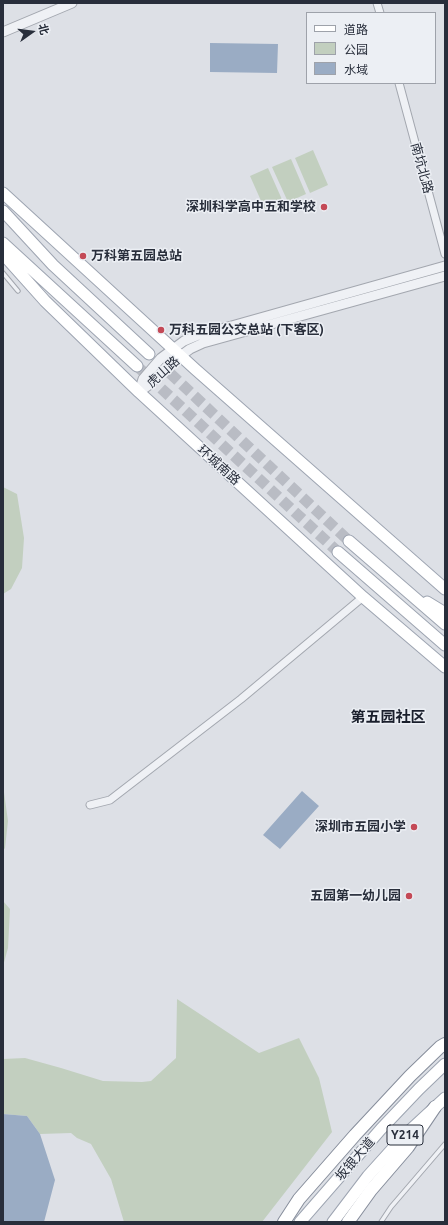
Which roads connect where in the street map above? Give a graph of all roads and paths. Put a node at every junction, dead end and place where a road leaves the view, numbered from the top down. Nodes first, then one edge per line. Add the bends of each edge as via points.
1 (72, 3) edge
2 (3, 32) edge
3 (399, 84) edge
4 (3, 193) edge
5 (3, 211) edge
6 (3, 243) edge
7 (3, 254) edge
8 (445, 254) edge
9 (445, 266) edge
10 (3, 273) edge
11 (445, 276) edge
12 (18, 291) dead end
13 (177, 352) junction
14 (149, 354) tunnel mouth
15 (137, 366) tunnel mouth
16 (139, 392) junction
17 (349, 541) tunnel mouth
18 (338, 552) tunnel mouth
19 (399, 585) junction
20 (445, 589) edge
21 (363, 597) junction
22 (445, 613) edge
23 (445, 624) edge
24 (422, 625) junction
25 (445, 645) edge
26 (445, 648) edge
27 (445, 667) edge
28 (90, 805) dead end
29 (445, 1044) edge
30 (445, 1064) edge
31 (445, 1098) edge
32 (435, 1107) junction
33 (445, 1144) edge
34 (284, 1222) edge
35 (300, 1222) edge
36 (333, 1222) edge
37 (348, 1222) edge
38 (381, 1222) edge

1 - 2 street
3 - 8 street, 南坑北路
4 - 13 main road
5 - 14 main road via 52,265
6 - 15 main road
7 - 16 main road, 环城南路 via 44,301
9 - 13 street, 虎山路 via 203,333 184,341
10 - 12 lane
11 - 13 street, 虎山路
13 - 16 street, 虎山路 via 149,385
13 - 20 main road
16 - 21 main road, 环城南路
17 - 19 main road
18 - 24 main road
19 - 22 main road
19 - 23 main road
21 - 27 main road, 环城南路
21 - 28 street via 241,699 110,800
24 - 25 main road
24 - 26 main road
29 - 34 highway via 410,1076 350,1140 299,1199
30 - 35 main road, 坂银大道 via 381,1130
31 - 32 main road, Y214
32 - 36 main road, 坂银大道 / Y214 via 404,1136 368,1176
32 - 37 highway via 408,1147 371,1190
33 - 38 lane

